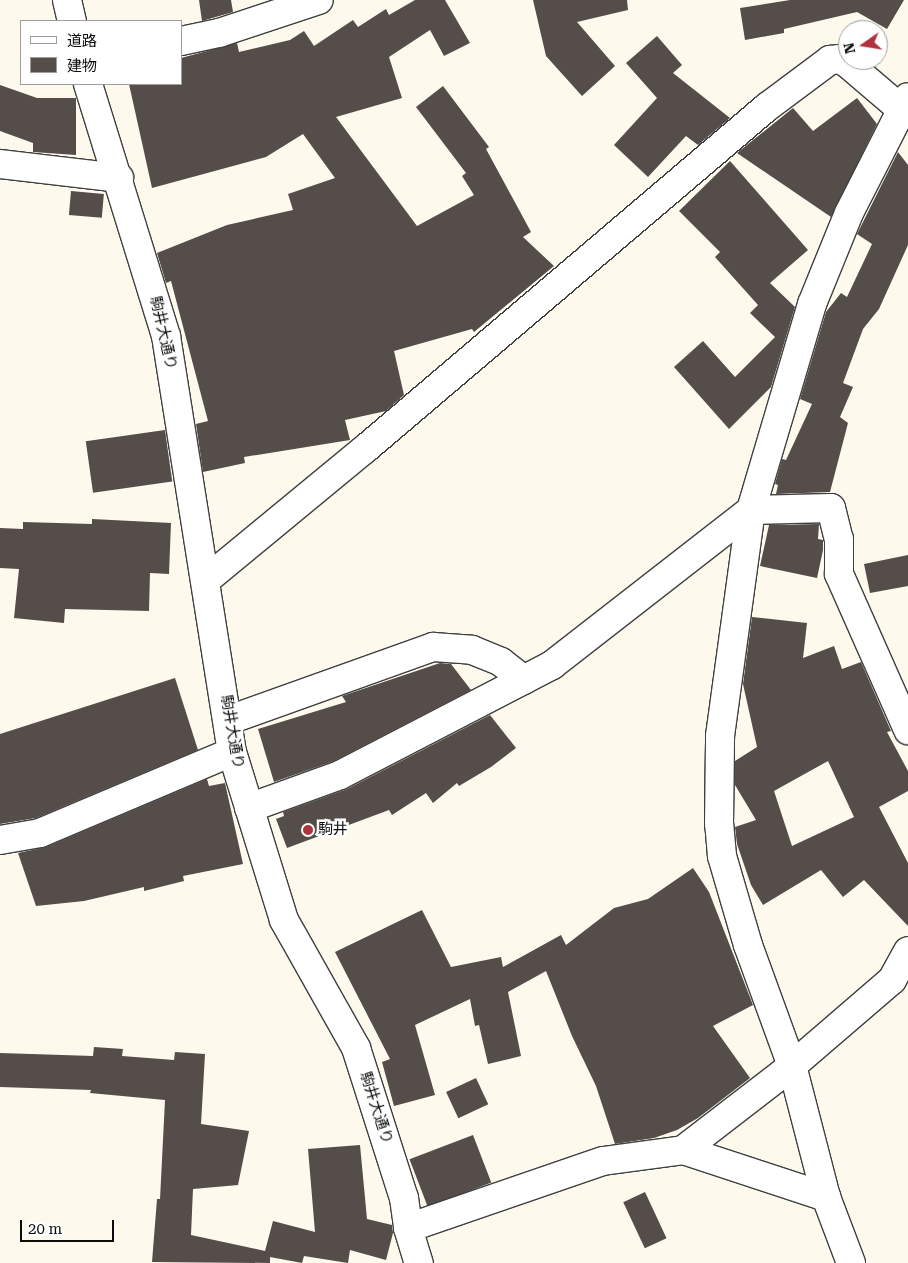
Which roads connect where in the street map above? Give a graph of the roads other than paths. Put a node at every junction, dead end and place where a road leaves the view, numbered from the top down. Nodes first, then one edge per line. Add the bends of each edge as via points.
1 (67, 0) edge
2 (319, 0) edge
3 (72, 20) edge
4 (182, 41) edge
5 (88, 85) edge
6 (905, 103) edge
7 (0, 164) edge
8 (119, 178) junction
9 (751, 510) junction
10 (206, 580) junction
11 (524, 680) junction
12 (229, 720) junction
13 (908, 730) edge
14 (232, 752) junction
15 (249, 808) junction
16 (0, 840) edge
17 (908, 951) edge
18 (792, 1066) junction
19 (683, 1150) junction
20 (826, 1197) junction
21 (408, 1228) junction
22 (419, 1263) edge
23 (851, 1263) edge

1 - 3 street
2 - 4 street via 219,33
5 - 8 street, 駒井大通り
6 - 9 street via 849,213 812,304
6 - 10 street via 847,63 840,59 830,60 767,107
7 - 8 street
8 - 10 street, 駒井大通り via 166,336
9 - 11 street via 552,665
9 - 13 street via 831,508 839,539 839,574
9 - 18 street via 720,736 719,824 722,856 748,945
10 - 12 street, 駒井大通り
11 - 12 street via 501,662 472,650 433,647
11 - 15 street via 340,775
12 - 14 street, 駒井大通り
14 - 15 street, 駒井大通り
14 - 16 street via 40,833
15 - 21 street, 駒井大通り via 284,920 356,1048 404,1198
17 - 18 street via 892,980
18 - 19 street
18 - 20 street
19 - 20 street
19 - 21 street via 603,1161
20 - 23 street
21 - 22 street, 駒井大通り

